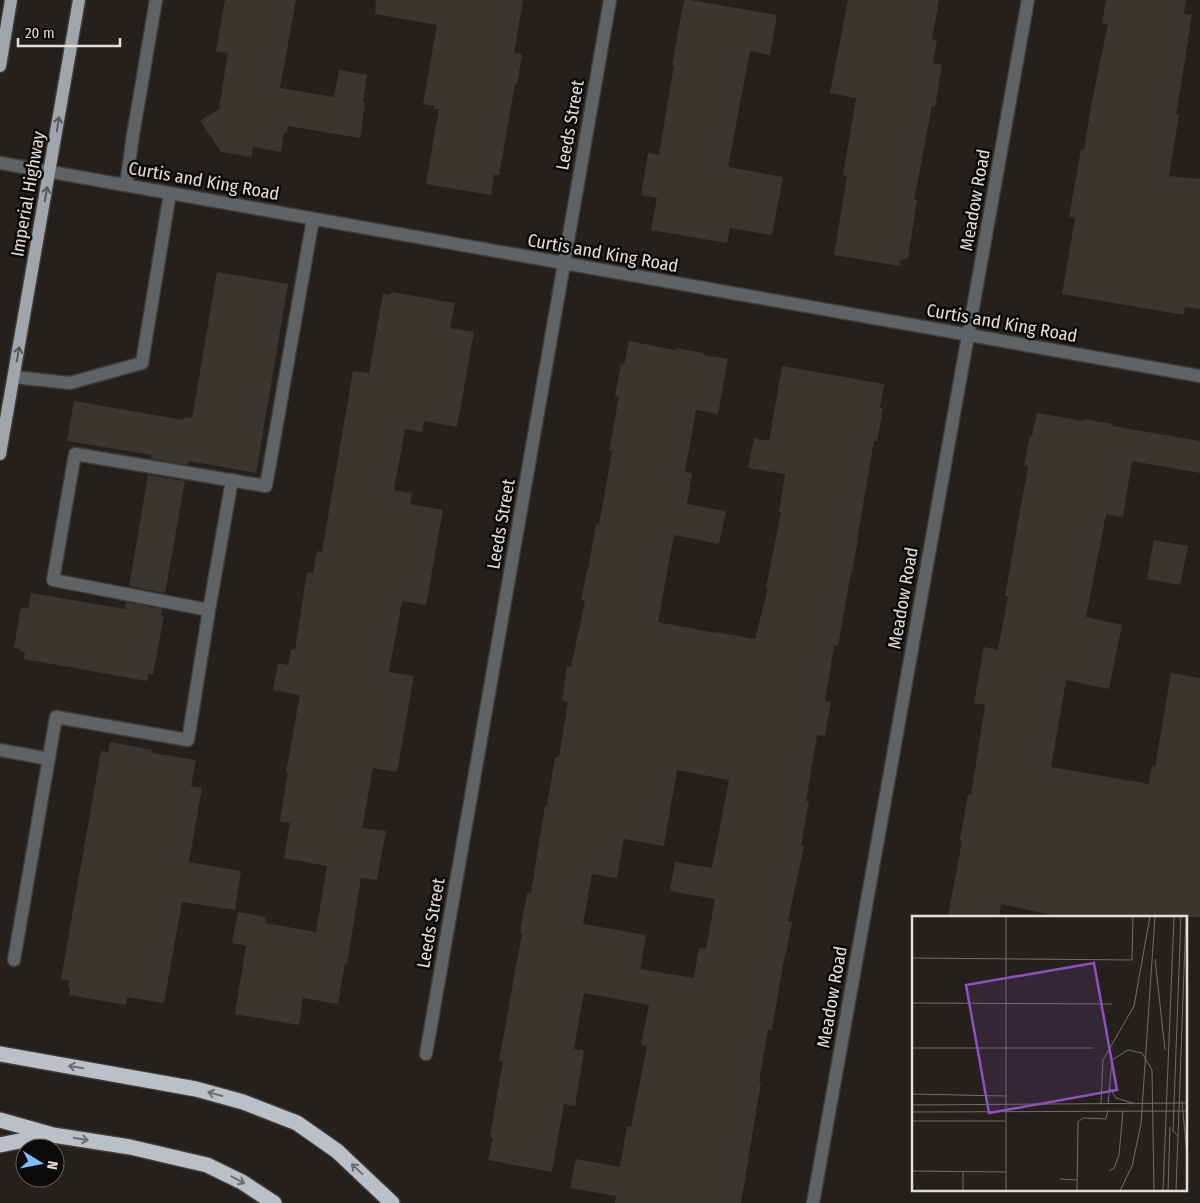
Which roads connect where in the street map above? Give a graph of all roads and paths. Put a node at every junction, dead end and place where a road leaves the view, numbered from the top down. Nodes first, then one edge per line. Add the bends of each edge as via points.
1 (11, 0) edge
2 (79, 0) edge
3 (156, 0) edge
4 (610, 0) edge
5 (1028, 0) edge
6 (0, 66) edge
7 (0, 163) edge
8 (50, 172) junction
9 (126, 185) junction
10 (170, 193) junction
11 (313, 219) junction
12 (564, 263) junction
13 (968, 335) junction
14 (1200, 376) edge
15 (14, 377) junction
16 (0, 454) edge
17 (232, 480) junction
18 (209, 610) junction
19 (0, 750) edge
20 (49, 759) junction
21 (14, 960) dead end
22 (0, 1054) edge
23 (426, 1054) dead end
24 (0, 1120) edge
25 (53, 1135) junction
26 (0, 1145) edge
27 (274, 1203) edge
28 (392, 1203) edge
29 (813, 1203) edge

1 - 6 main road
8 -> 2 main road, Imperial Highway
3 - 9 street
4 - 12 street, Leeds Street
5 - 13 street, Meadow Road
7 - 8 street, Curtis and King Road
8 - 9 street, Curtis and King Road
15 -> 8 main road, Imperial Highway
9 - 10 street, Curtis and King Road
10 - 11 street, Curtis and King Road
10 - 15 street via 142,363 70,383
11 - 12 street, Curtis and King Road
11 - 17 street via 266,486
12 - 13 street, Curtis and King Road
12 - 23 street, Leeds Street
13 - 14 street, Curtis and King Road
13 - 29 street, Meadow Road
15 - 16 main road, Imperial Highway
17 - 18 street
17 - 18 street via 75,454 68,493 53,580
18 - 20 street via 188,740 56,717
19 - 20 street
20 - 21 street
28 -> 22 highway via 337,1151 297,1123 243,1102 196,1089
24 - 25 highway
25 - 26 highway
25 -> 27 highway via 130,1147 207,1165

